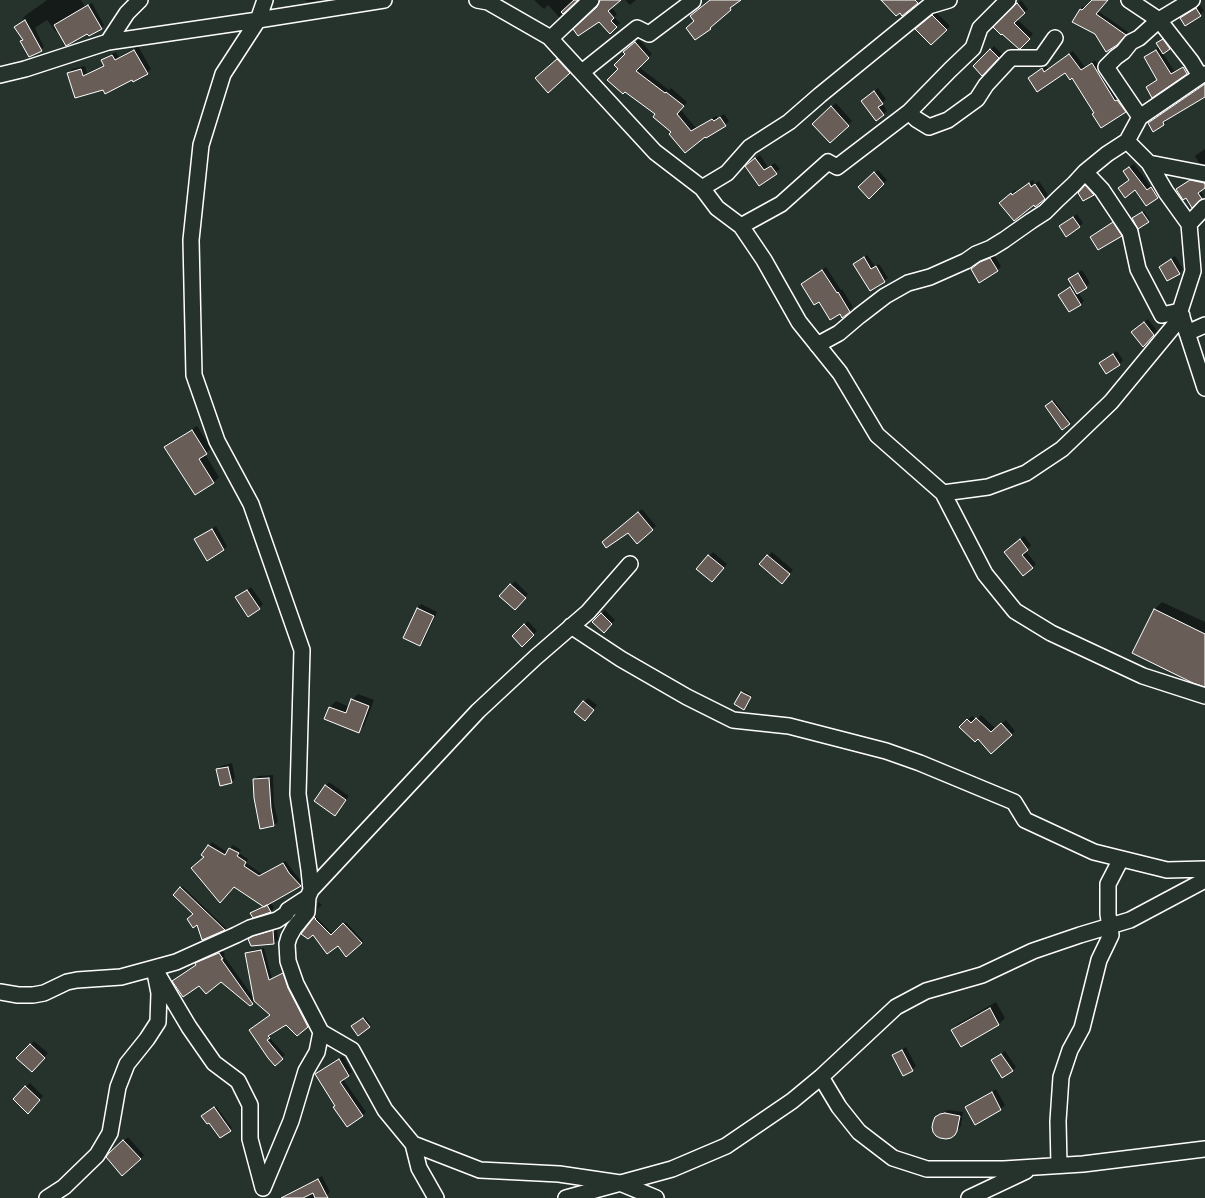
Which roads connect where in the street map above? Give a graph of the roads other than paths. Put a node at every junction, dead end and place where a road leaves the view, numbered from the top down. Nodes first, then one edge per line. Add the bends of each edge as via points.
1 (140, 0) edge
2 (265, 0) edge
3 (384, 0) edge
4 (477, 0) edge
5 (591, 0) edge
6 (692, 0) edge
7 (949, 0) edge
8 (1008, 0) edge
9 (1129, 0) edge
10 (1192, 0) edge
11 (258, 20) junction
12 (1159, 20) junction
13 (551, 38) junction
14 (1056, 38) dead end
15 (108, 42) junction
16 (582, 72) junction
17 (0, 75) edge
18 (1203, 75) edge
19 (909, 112) junction
20 (1140, 117) junction
21 (1127, 141) junction
22 (1148, 163) junction
23 (1084, 172) junction
24 (1205, 174) edge
25 (702, 188) junction
26 (1205, 207) edge
27 (1189, 224) junction
28 (742, 226) junction
29 (1205, 279) edge
30 (1190, 280) junction
31 (1181, 313) junction
32 (1205, 325) edge
33 (1187, 334) junction
34 (817, 345) junction
35 (1205, 388) edge
36 (943, 493) junction
37 (630, 564) dead end
38 (571, 626) junction
39 (1205, 696) edge
40 (1121, 859) junction
41 (1205, 869) edge
42 (1205, 880) edge
43 (309, 894) junction
44 (1110, 926) junction
45 (154, 968) junction
46 (0, 992) edge
47 (321, 1032) junction
48 (821, 1077) junction
49 (413, 1144) junction
50 (1205, 1149) edge
51 (1059, 1165) junction
52 (1034, 1167) junction
53 (620, 1183) junction
54 (261, 1193) edge
55 (47, 1198) edge
56 (436, 1198) edge
57 (566, 1198) edge
58 (656, 1198) edge
59 (969, 1198) edge

1 - 15 street via 127,13
2 - 11 street
3 - 11 street
4 - 13 street via 488,2
5 - 13 street
6 - 16 street via 649,34 636,28
7 - 25 street via 929,6 789,122 750,147 727,173
8 - 19 street via 980,28 973,48
9 - 12 street
10 - 12 street
11 - 15 street
11 - 43 street via 223,74 201,145 191,240 194,376 217,441 251,504 302,650 298,794 309,870
12 - 18 street
12 - 20 street via 1131,42 1106,67
13 - 16 street
14 - 19 street via 1041,58 1011,58 986,85 977,99 948,120 928,127
15 - 17 street
16 - 25 street via 655,152
18 - 20 street
19 - 28 street via 838,167 828,162 781,204
20 - 21 street
21 - 22 street
21 - 23 street
22 - 24 street
22 - 27 street
23 - 31 street via 1102,190 1130,232 1138,269 1162,315
23 - 34 street via 1046,212 1004,240 930,278 908,284 891,293 839,333
25 - 28 street via 717,208
26 - 27 street
27 - 30 street via 1193,271
28 - 34 street via 799,322
29 - 30 street
30 - 31 street
31 - 33 street
31 - 36 street via 1111,402 1062,449 1026,473 988,487
32 - 33 street
33 - 35 street
34 - 36 street via 840,373 877,435
36 - 39 street via 985,574 1015,611 1051,633 1143,676
37 - 38 street via 588,612
38 - 40 street via 620,659 733,720 789,726 886,751 920,763 1014,802 1026,820 1052,834 1094,852
38 - 43 street via 478,711
40 - 41 street via 1167,870
40 - 44 street via 1108,884
42 - 44 street via 1130,920
43 - 45 street via 277,920 250,928 176,962
43 - 47 street via 307,912 294,928 286,944 288,962 296,984
44 - 48 street via 1033,951 982,975 920,994 896,1007
44 - 51 street via 1111,935 1099,960 1082,1028 1070,1050 1061,1077
45 - 46 street via 121,977 67,982 44,993 33,995
45 - 54 street via 214,1063 238,1081 250,1106 250,1139
45 - 55 street via 158,993 158,1022 128,1064 118,1086 110,1133 97,1155 64,1187
47 - 49 street via 352,1050 385,1110
47 - 54 street via 317,1052 306,1072 291,1121
48 - 52 street via 839,1107 859,1132 893,1158 927,1169
48 - 53 street via 792,1101 726,1146 672,1169
49 - 53 street via 480,1170 559,1174
49 - 56 street via 419,1168
50 - 51 street
51 - 52 street
52 - 59 street
53 - 57 street
53 - 58 street

